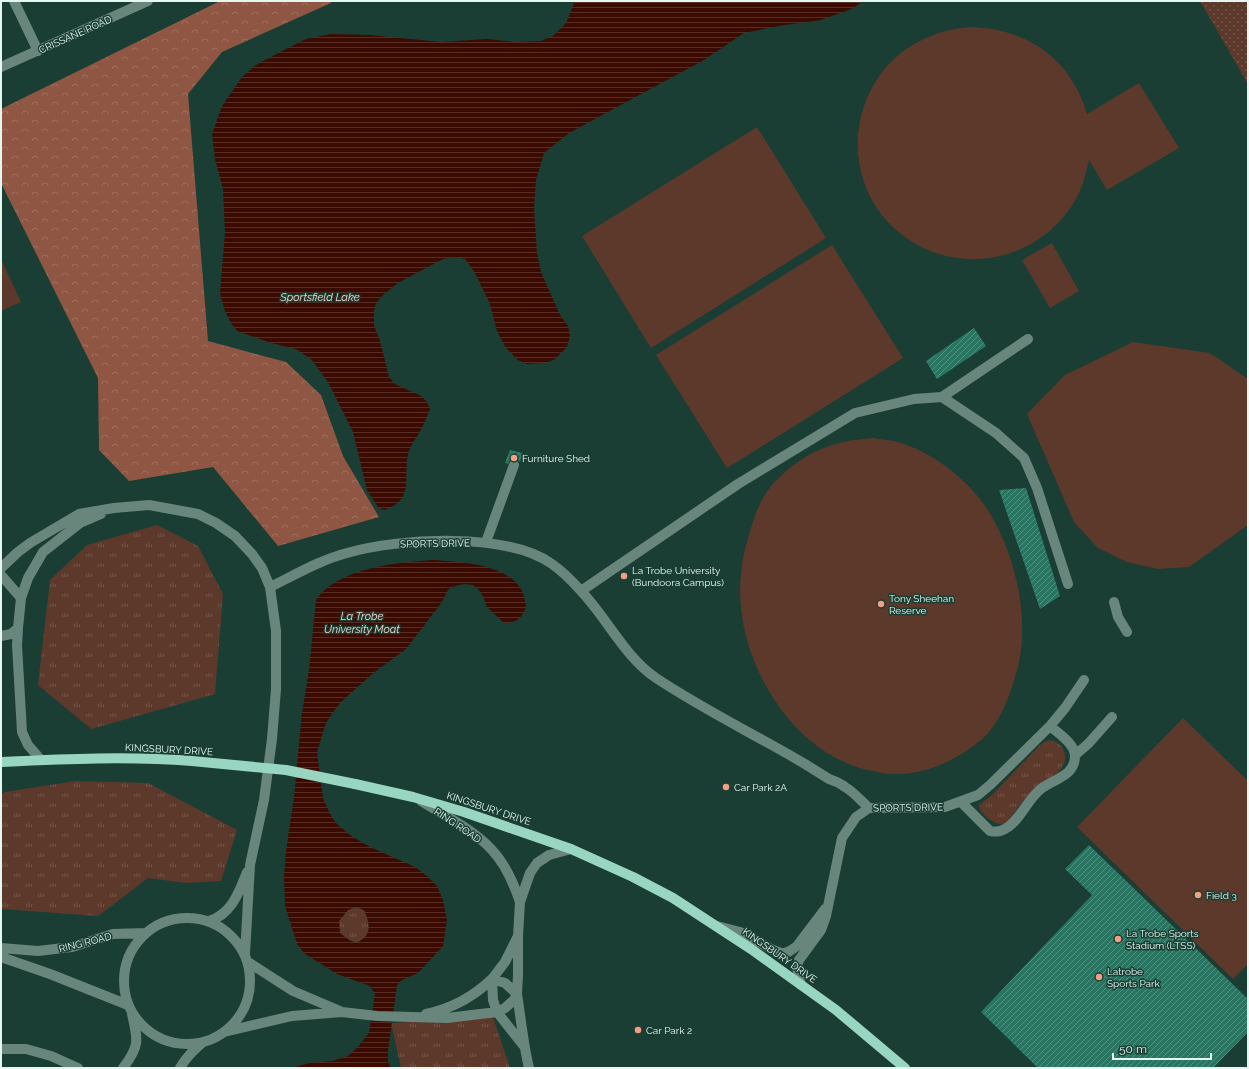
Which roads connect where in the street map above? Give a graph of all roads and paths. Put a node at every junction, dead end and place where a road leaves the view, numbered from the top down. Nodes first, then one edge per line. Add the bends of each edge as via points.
1 (14, 1) edge
2 (148, 1) edge
3 (38, 51) junction
4 (1, 67) edge
5 (1028, 339) dead end
6 (942, 397) junction
7 (514, 465) dead end
8 (114, 508) junction
9 (486, 542) junction
10 (1, 568) edge
11 (1, 575) edge
12 (1068, 584) dead end
13 (270, 587) junction
14 (581, 591) junction
15 (21, 598) junction
16 (1114, 602) dead end
17 (18, 628) junction
18 (1127, 632) dead end
19 (1, 636) edge
20 (1084, 680) dead end
21 (1112, 717) dead end
22 (1050, 726) junction
23 (1075, 755) junction
24 (41, 760) junction
25 (1, 762) edge
26 (413, 797) junction
27 (961, 802) junction
28 (869, 808) junction
29 (571, 849) junction
30 (250, 865) junction
31 (520, 902) junction
32 (828, 906) junction
33 (209, 921) junction
34 (716, 925) junction
35 (145, 933) junction
36 (518, 936) junction
37 (1, 948) edge
38 (1, 958) edge
39 (246, 958) junction
40 (492, 979) junction
41 (801, 985) junction
42 (517, 994) junction
43 (130, 1009) junction
44 (342, 1012) junction
45 (497, 1012) junction
46 (408, 1017) junction
47 (224, 1032) junction
48 (203, 1042) junction
49 (523, 1045) junction
50 (1, 1049) edge
51 (78, 1068) edge
52 (123, 1068) edge
53 (180, 1068) edge
54 (529, 1068) edge
55 (905, 1068) edge

1 - 3 street
2 - 3 street, CRISSANE ROAD
3 - 4 street, CRISSANE ROAD
5 - 6 street
6 - 12 street via 996,433 1024,458 1037,488
6 - 14 street via 914,399 855,413 738,484
7 - 9 street
8 - 10 street via 79,514 30,543
8 - 13 street via 149,505 198,514 216,523 235,536 252,554 262,568
8 - 15 street via 80,523 43,552 28,578
9 - 13 street, SPORTS DRIVE via 433,541 370,547 315,565
9 - 14 street, SPORTS DRIVE via 507,546 552,564
11 - 15 street
13 - 30 street via 276,631 275,704 264,800
14 - 28 street, SPORTS DRIVE via 647,672 702,706 845,786
15 - 17 street
16 - 18 street via 1118,617
17 - 19 street via 11,634
17 - 24 street via 22,732 28,745
20 - 22 street, SPORTS DRIVE
21 - 23 street
22 - 23 street via 1068,742
22 - 27 street, SPORTS DRIVE via 990,785 978,795
23 - 27 street via 1072,767 1065,776 1042,787 1005,829 996,832 990,830
24 - 25 main road, KINGSBURY DRIVE
24 - 26 main road, KINGSBURY DRIVE, bridge via 152,758 286,770
26 - 29 main road, KINGSBURY DRIVE
26 - 31 street, RING ROAD via 478,837 493,851 514,885
27 - 28 street, SPORTS DRIVE via 945,807
28 - 32 street, SPORTS DRIVE via 856,817 842,838
29 - 31 street, RING ROAD via 549,855 537,864 530,873
29 - 34 main road, KINGSBURY DRIVE via 633,876
30 - 33 street via 237,898 229,909
30 - 39 street
31 - 36 street, RING ROAD
32 - 34 street, SPORTS DRIVE via 798,946 785,953 773,950 740,932
32 - 41 street, SPORTS DRIVE via 821,930 799,960 797,967
33 - 35 street via 183,917 163,922
33 - 39 street via 232,936
34 - 41 main road, KINGSBURY DRIVE
35 - 37 street, RING ROAD via 114,934 72,947 38,951
35 - 43 street via 133,948 125,966 124,986
36 - 40 street, RING ROAD via 505,962
36 - 42 street, RING ROAD
38 - 43 street via 50,974
39 - 44 street, RING ROAD via 293,991
39 - 47 street via 251,978 250,993 236,1021
40 - 42 street via 505,983
40 - 45 street via 493,1000
40 - 46 street, RING ROAD via 481,990 452,1006
41 - 55 main road, KINGSBURY DRIVE via 836,1010
42 - 45 street, RING ROAD via 514,1000
42 - 49 street
43 - 48 street via 146,1029 163,1040 183,1044
43 - 52 street via 138,1038 136,1049
44 - 46 street, RING ROAD
44 - 47 street, RING ROAD via 292,1016
45 - 46 street, RING ROAD via 447,1018
45 - 49 street
47 - 48 street
48 - 53 street
49 - 54 street
50 - 51 street via 26,1049 51,1056

